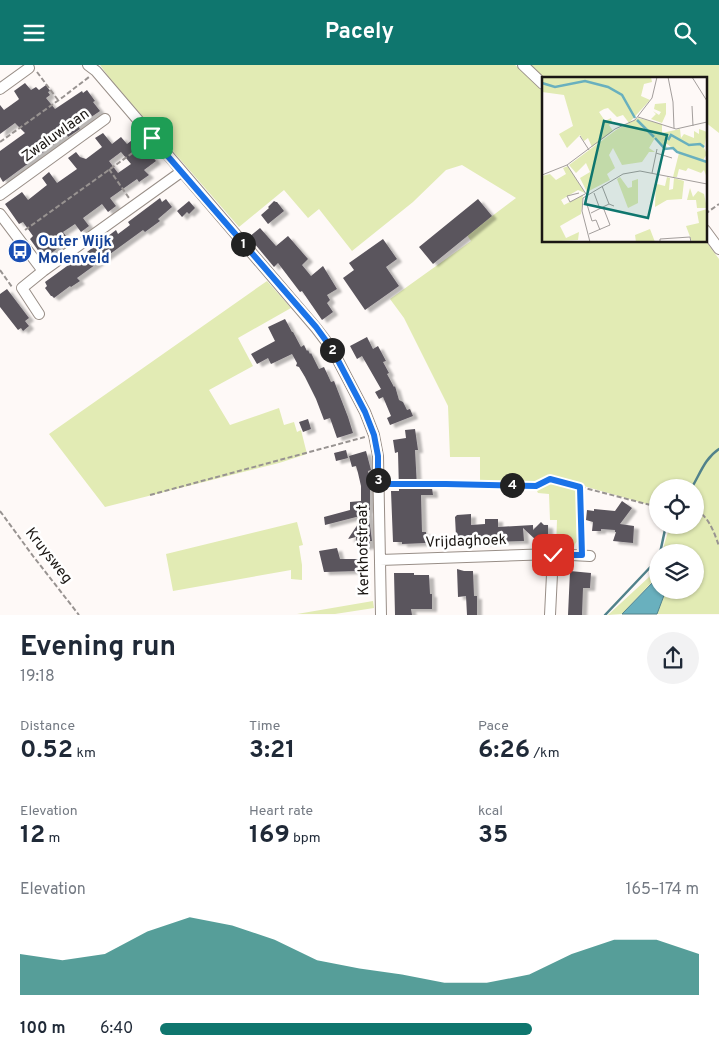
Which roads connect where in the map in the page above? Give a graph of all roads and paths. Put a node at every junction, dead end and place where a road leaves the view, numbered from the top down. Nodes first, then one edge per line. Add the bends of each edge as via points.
1 (523, 65) edge
2 (28, 68) joint
3 (92, 68) edge
4 (542, 83) edge
5 (0, 89) edge
6 (58, 100) junction
7 (105, 119) dead end
8 (0, 142) edge
9 (138, 149) dead end
10 (109, 169) junction
11 (181, 172) junction
12 (0, 195) edge
13 (719, 204) edge
14 (134, 205) junction
15 (706, 213) edge
16 (0, 214) edge
17 (4, 226) edge
18 (706, 230) edge
19 (17, 236) junction
20 (719, 249) edge
21 (0, 270) edge
22 (44, 271) junction
23 (22, 288) junction
24 (40, 314) dead end
25 (374, 435) junction
26 (378, 484) junction
27 (580, 487) junction
28 (150, 495) dead end
29 (649, 505) edge
30 (0, 511) edge
31 (704, 515) edge
32 (719, 546) edge
33 (553, 555) junction
34 (586, 556) joint
35 (380, 560) junction
36 (79, 615) edge
37 (381, 615) edge
38 (550, 615) edge

1 - 4 street
2 - 5 street
2 - 6 path via 32,65
3 - 6 path
3 - 11 street, Kerkhofstraat
6 - 8 path
7 - 12 street, Zwaluwlaan
9 - 10 path
10 - 14 path
10 - 19 path
11 - 14 street
11 - 25 street, Kerkhofstraat via 316,327 332,349
13 - 15 path
14 - 22 street
16 - 17 street
17 - 19 street
18 - 20 street
19 - 22 street
21 - 23 path via 12,287
22 - 23 street
23 - 24 street
25 - 26 street, Kerkhofstraat
25 - 28 path
26 - 27 path via 536,486 550,479
26 - 35 street, Kerkhofstraat
27 - 29 path
27 - 34 path
30 - 36 path, Kruysweg
31 - 32 path
33 - 34 street, Vrijdaghoek
33 - 35 street, Vrijdaghoek
33 - 38 street
35 - 37 street, Kerkhofstraat

